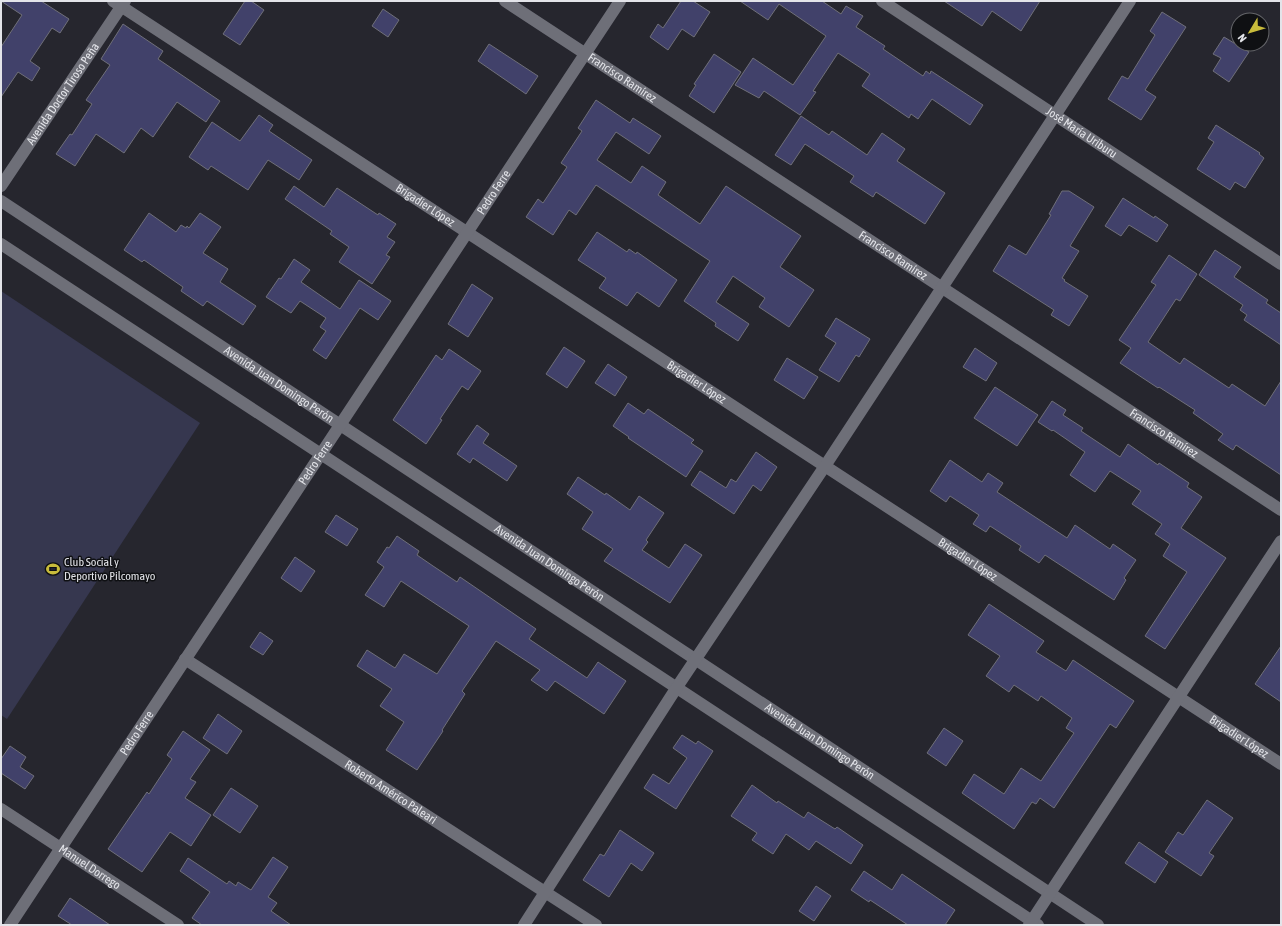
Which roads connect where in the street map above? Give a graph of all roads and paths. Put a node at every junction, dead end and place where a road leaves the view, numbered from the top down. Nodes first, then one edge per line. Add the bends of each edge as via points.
1 (505, 1) edge
2 (620, 1) edge
3 (882, 1) edge
4 (1130, 1) edge
5 (119, 3) edge
6 (585, 54) junction
7 (1055, 115) junction
8 (1, 186) edge
9 (1, 201) edge
10 (467, 232) junction
11 (1, 244) edge
12 (1281, 264) edge
13 (942, 288) junction
14 (340, 425) junction
15 (321, 453) junction
16 (825, 466) junction
17 (1281, 510) edge
18 (1281, 541) edge
19 (185, 659) junction
20 (696, 660) junction
21 (677, 687) junction
22 (1178, 697) junction
23 (1281, 764) edge
24 (1, 809) edge
25 (61, 848) junction
26 (545, 892) junction
27 (1050, 893) junction
28 (1033, 924) edge
29 (10, 925) edge
30 (178, 925) edge
31 (524, 925) edge
32 (596, 925) edge
33 (1098, 925) edge

1 - 6 street, Francisco Ramírez
2 - 6 street, Pedro Ferre
3 - 7 street, José María Uriburu
4 - 7 street
5 - 8 street, Avenida Doctor Tiroso Peña
5 - 10 street, Brigadier López
6 - 10 street, Pedro Ferre
6 - 13 street, Francisco Ramírez
7 - 12 street, José María Uriburu
7 - 13 street
9 - 14 street, Avenida Juan Domingo Perón
10 - 14 street, Pedro Ferre
10 - 16 street, Brigadier López
11 - 15 street
13 - 16 street
13 - 17 street, Francisco Ramírez
14 - 15 street, Pedro Ferre
14 - 20 street, Avenida Juan Domingo Perón
15 - 19 street, Pedro Ferre
15 - 21 street
16 - 20 street
16 - 22 street, Brigadier López
18 - 22 street
19 - 25 street, Pedro Ferre
19 - 26 street, Roberto Américo Paleari
20 - 21 street
20 - 27 street, Avenida Juan Domingo Perón
21 - 26 street
21 - 28 street
22 - 23 street, Brigadier López
22 - 27 street
24 - 25 street, Manuel Dorrego
25 - 29 street, Pedro Ferre
25 - 30 street, Manuel Dorrego
26 - 31 street
26 - 32 street, Roberto Américo Paleari
27 - 28 street
27 - 33 street, Avenida Juan Domingo Perón

